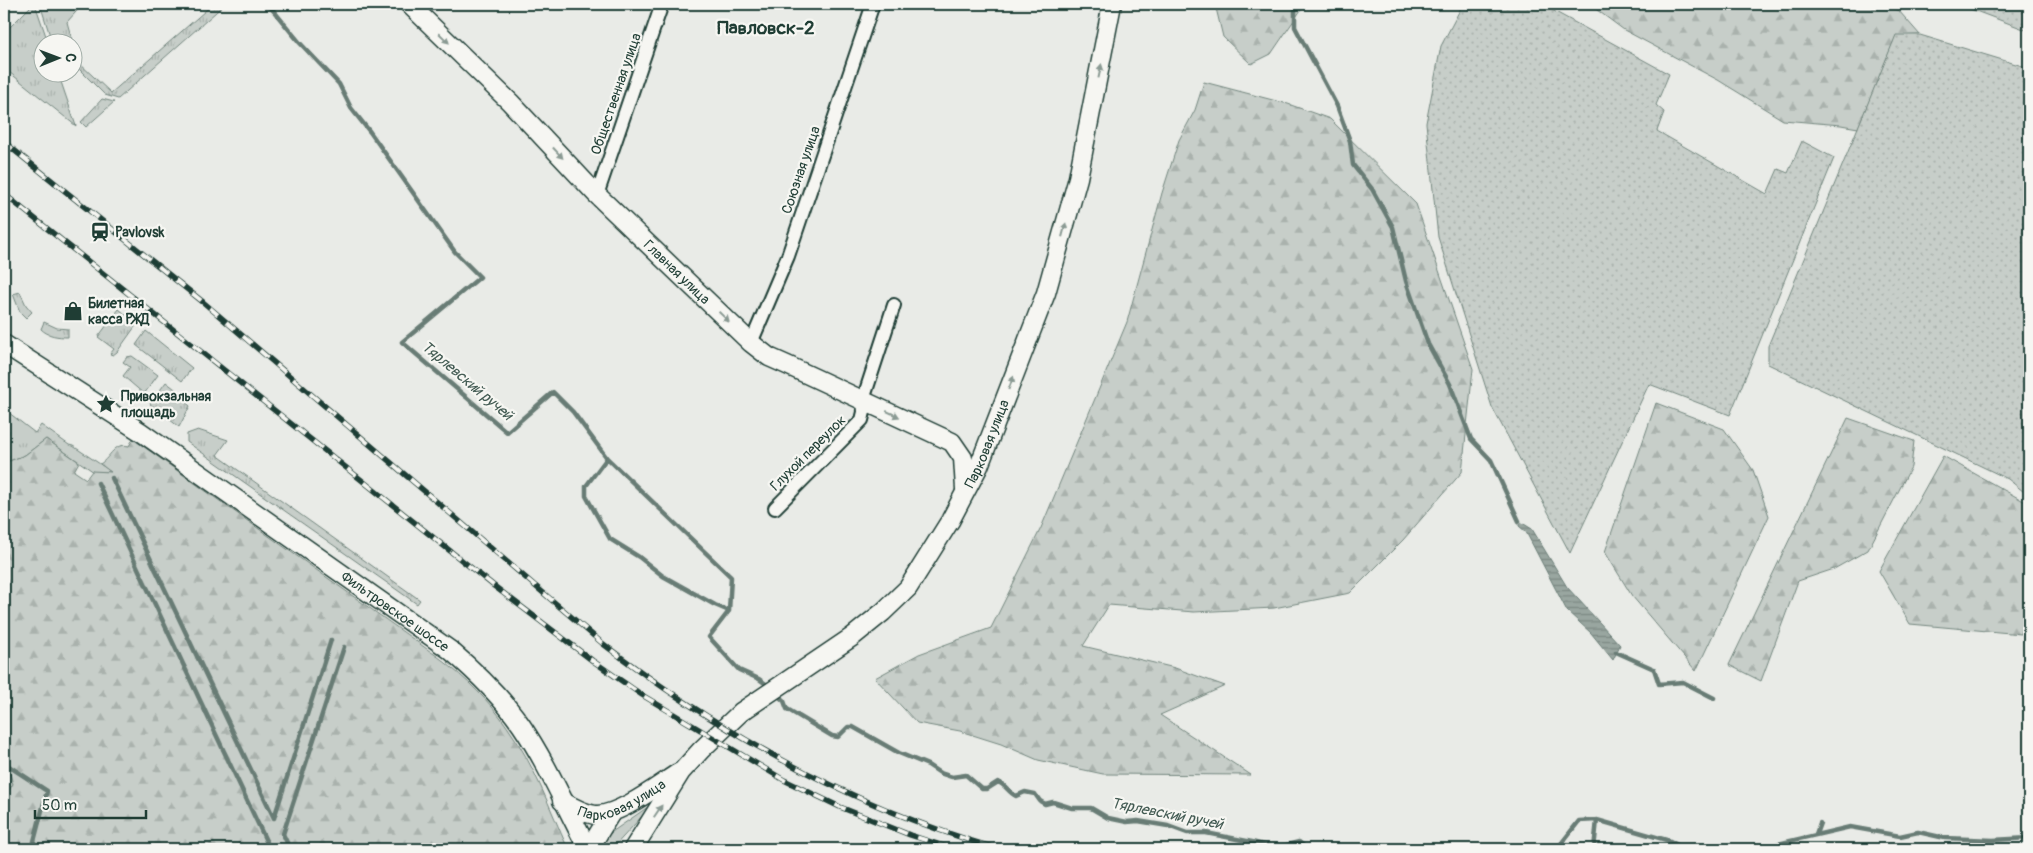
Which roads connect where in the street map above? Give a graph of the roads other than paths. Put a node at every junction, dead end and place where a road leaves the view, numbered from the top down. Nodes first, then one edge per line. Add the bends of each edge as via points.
1 (410, 4) edge
2 (662, 4) edge
3 (873, 4) edge
4 (1112, 4) edge
5 (597, 194) junction
6 (894, 305) dead end
7 (751, 343) junction
8 (4, 344) edge
9 (863, 400) junction
10 (952, 442) junction
11 (987, 445) junction
12 (965, 489) junction
13 (775, 508) dead end
14 (681, 772) junction
15 (562, 801) junction
16 (611, 814) junction
17 (588, 849) edge
18 (633, 849) edge

1 -> 5 main road, Главная улица via 510,102
2 - 5 street, Общественная улица
3 - 7 street, Союзная улица via 788,256
11 -> 4 main road, Парковая улица via 1046,293 1062,240 1078,178
5 -> 7 main road, Главная улица
6 - 9 street, Глухой переулок
7 - 9 main road, Главная улица via 769,356
8 - 15 main road, Фильтровское шоссе via 140,432 450,650 479,674 522,725
9 -> 10 main road, Главная улица
9 - 13 street, Глухой переулок via 862,420
10 - 11 main road, Главная улица
10 - 12 main road via 964,458
11 - 12 main road, Парковая улица
12 - 14 main road, Парковая улица via 934,548 901,596 852,637 741,712
14 - 16 main road, Парковая улица
18 -> 14 main road, Парковая улица
15 - 16 main road, Парковая улица via 594,815
15 - 17 main road, Фильтровское шоссе
16 - 17 main road

